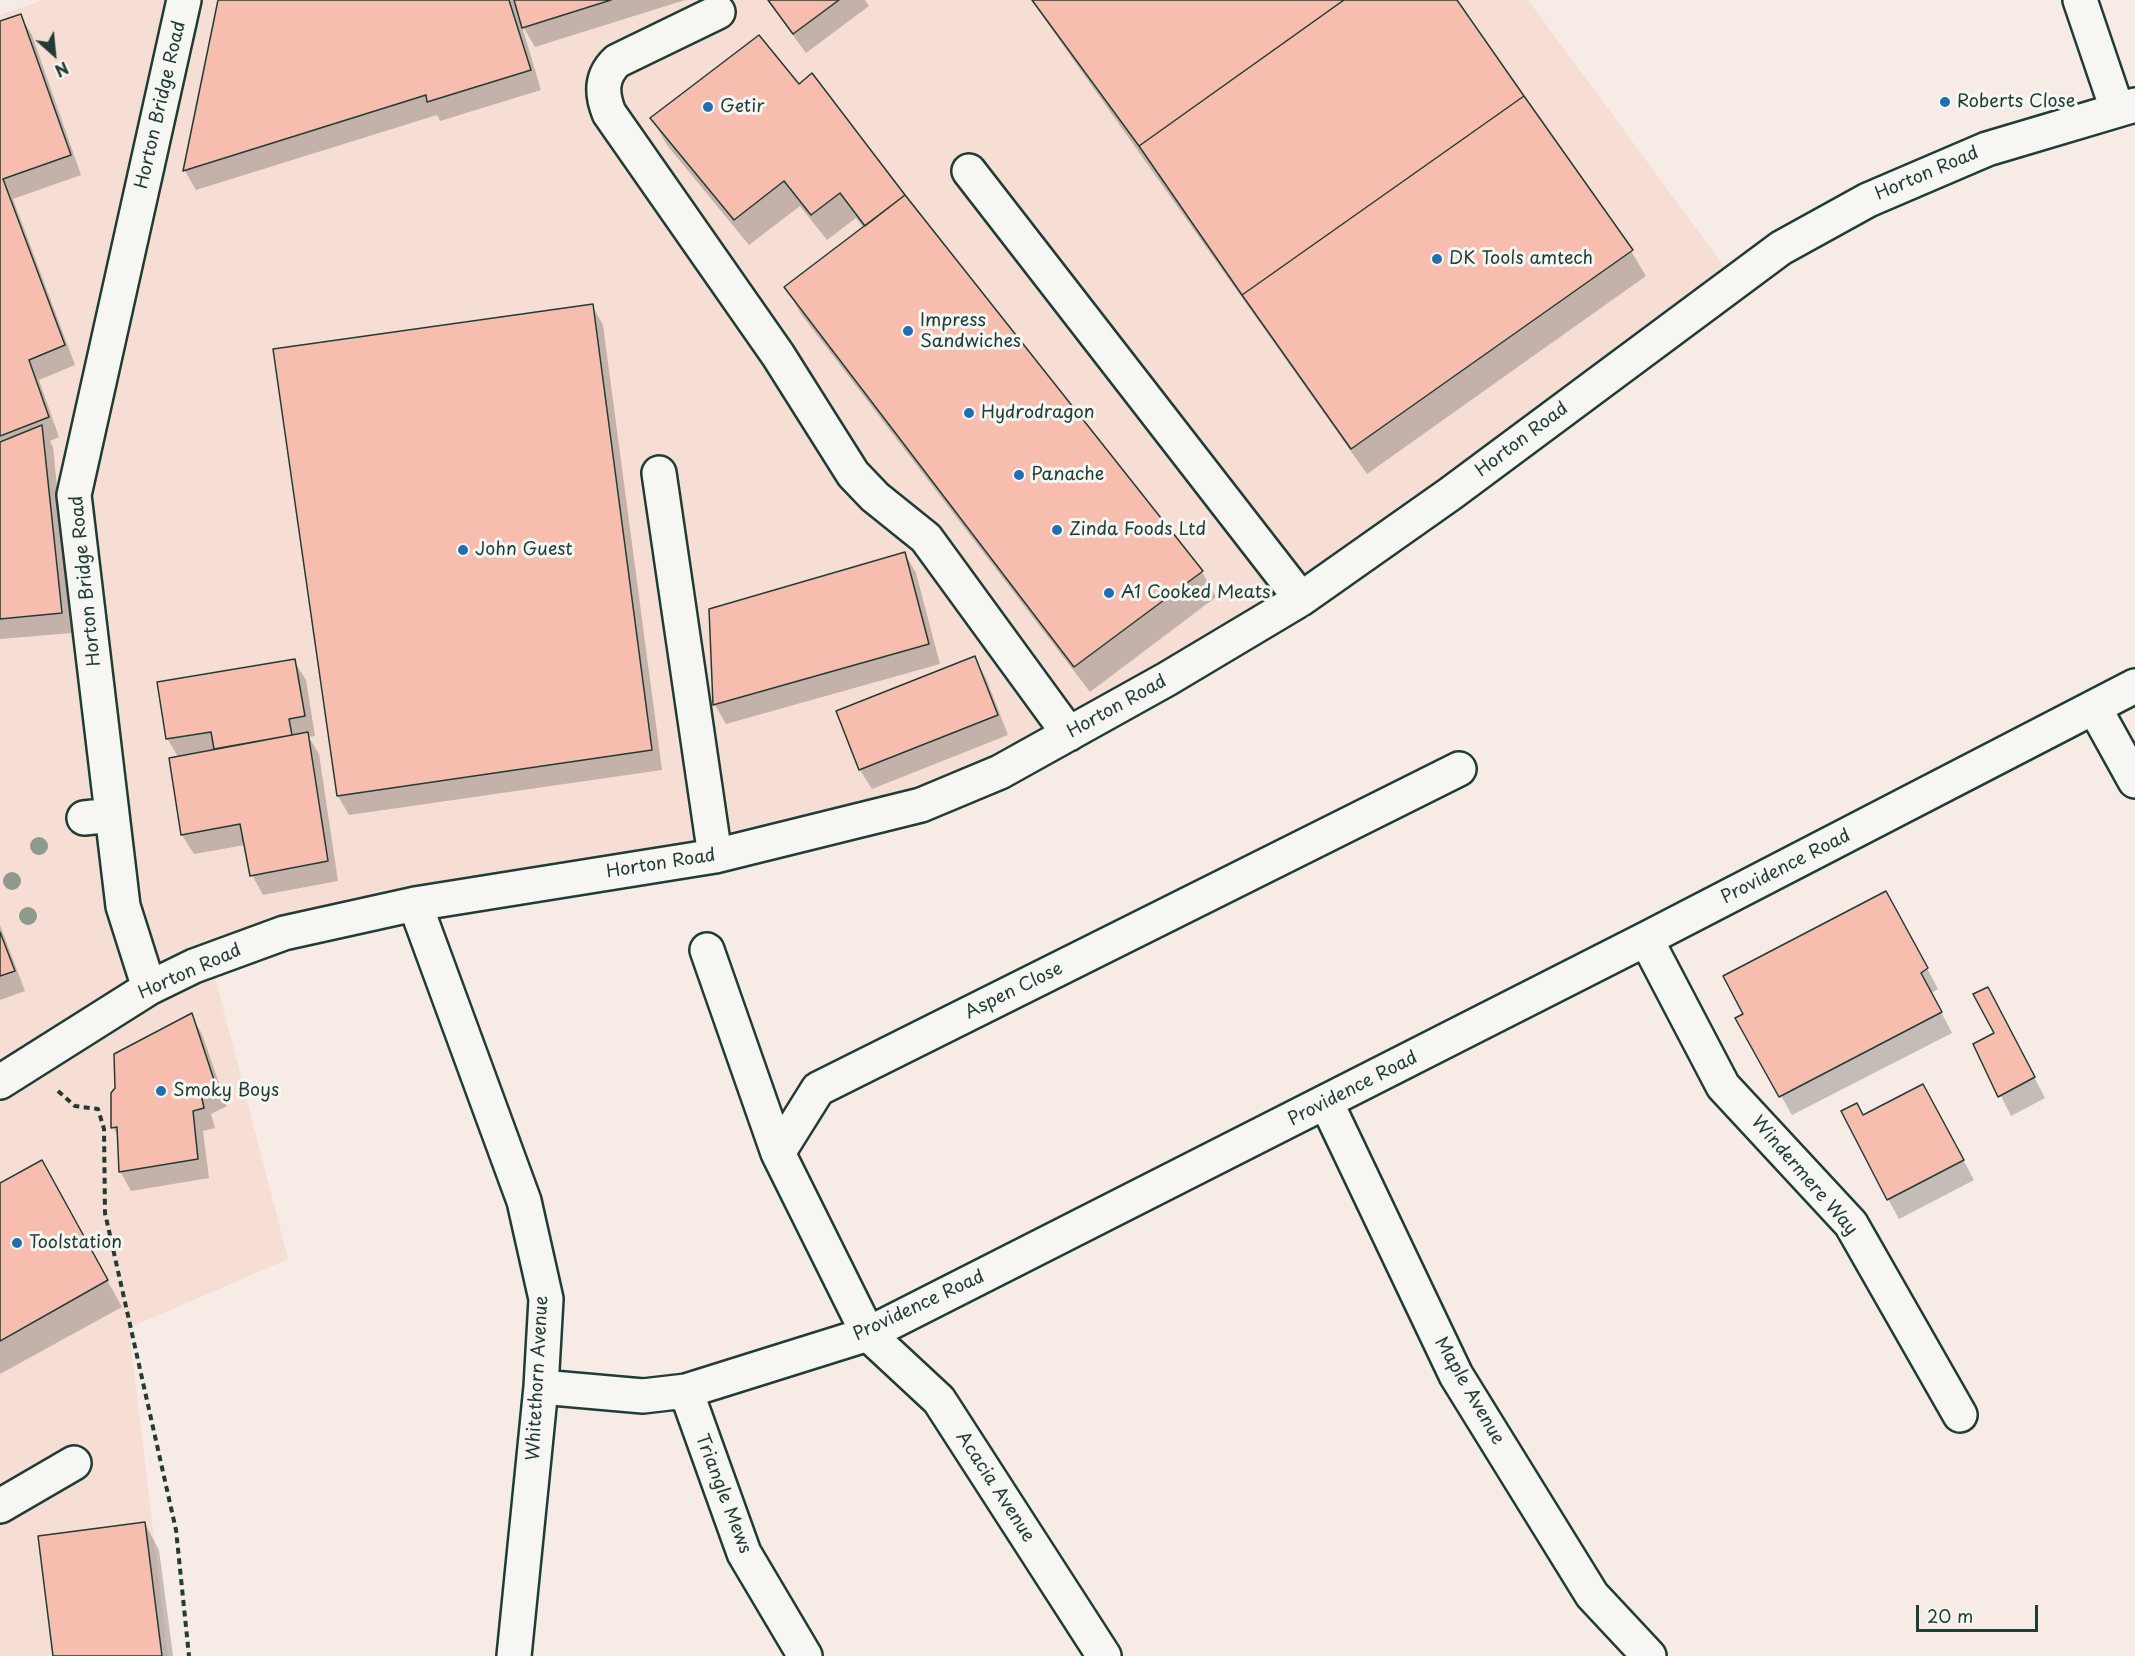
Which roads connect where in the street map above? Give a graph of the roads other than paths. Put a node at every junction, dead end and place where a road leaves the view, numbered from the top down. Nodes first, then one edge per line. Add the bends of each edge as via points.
1 (184, 0) edge
2 (2080, 0) edge
3 (718, 12) dead end
4 (2126, 107) edge
5 (969, 171) dead end
6 (659, 473) dead end
7 (1301, 599) junction
8 (2135, 686) edge
9 (2094, 707) junction
10 (1069, 734) junction
11 (1459, 769) dead end
12 (2135, 781) edge
13 (715, 856) junction
14 (415, 904) junction
15 (1646, 939) junction
16 (707, 950) dead end
17 (149, 988) junction
18 (0, 1082) edge
19 (1326, 1102) junction
20 (778, 1153) junction
21 (868, 1334) junction
22 (541, 1387) junction
23 (686, 1391) junction
24 (1960, 1415) dead end
25 (75, 1463) dead end
26 (0, 1506) edge
27 (514, 1656) edge
28 (805, 1656) edge
29 (1104, 1656) edge
30 (1649, 1656) edge

1 - 17 street, Horton Bridge Road via 74,495 98,816
2 - 4 street
3 - 10 street via 617,61 603,83 609,113 778,355 853,474 926,538
4 - 7 street, Horton Road via 1987,148 1868,200 1781,248 1460,487
5 - 7 street
6 - 13 street
7 - 10 street, Horton Road
8 - 9 street, Providence Road
9 - 12 street
9 - 15 street, Providence Road
10 - 13 street, Horton Road via 1000,772 921,805
11 - 20 street, Aspen Close via 818,1089
13 - 14 street, Horton Road
14 - 17 street, Horton Road via 284,933 194,966
14 - 22 street, Whitethorn Avenue via 524,1201 546,1299
15 - 19 street, Providence Road
15 - 24 street, Windermere Way via 1723,1086 1851,1224
16 - 20 street
17 - 18 street, Horton Road
19 - 21 street, Providence Road
19 - 30 street, Maple Avenue via 1456,1376 1592,1595
20 - 21 street
21 - 23 street, Providence Road
21 - 29 street, Acacia Avenue via 939,1400
22 - 23 street, Providence Road via 644,1396
22 - 27 street, Whitethorn Avenue
23 - 28 street, Triangle Mews via 744,1553
25 - 26 street

